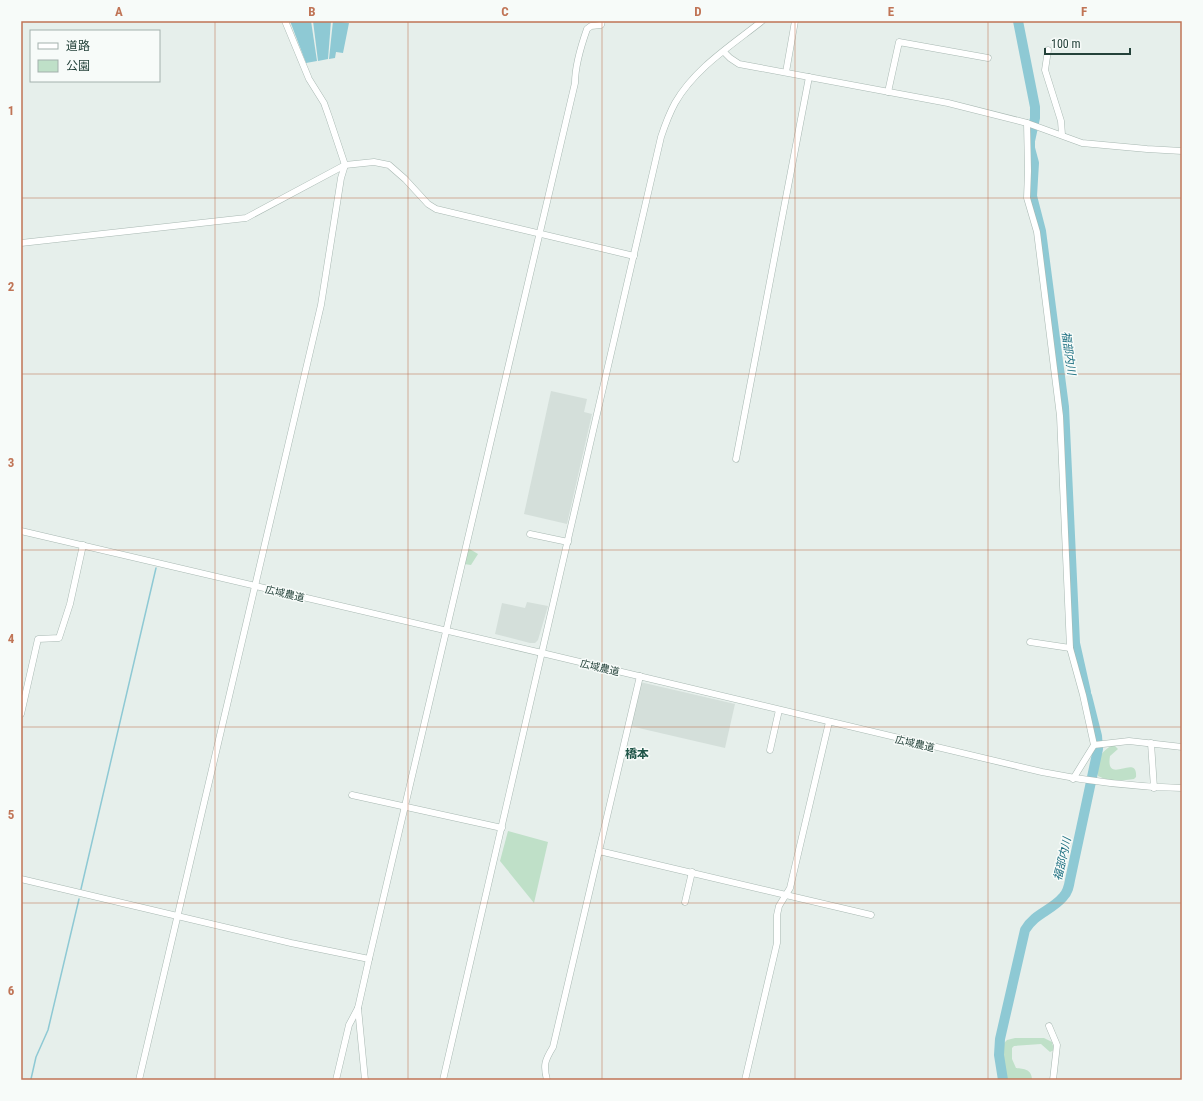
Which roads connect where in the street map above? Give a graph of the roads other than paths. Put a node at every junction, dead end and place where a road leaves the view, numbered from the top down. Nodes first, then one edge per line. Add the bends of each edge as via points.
1 (285, 21) edge
2 (602, 21) edge
3 (762, 21) edge
4 (795, 21) edge
5 (1048, 50) dead end
6 (724, 52) junction
7 (988, 58) dead end
8 (786, 72) junction
9 (809, 77) junction
10 (888, 92) junction
11 (1032, 125) junction
12 (1062, 135) junction
13 (1182, 151) edge
14 (345, 165) junction
15 (539, 234) junction
16 (21, 243) edge
17 (634, 256) junction
18 (736, 459) dead end
19 (21, 531) edge
20 (530, 534) dead end
21 (568, 542) junction
22 (83, 546) junction
23 (254, 586) junction
24 (446, 630) junction
25 (1030, 642) dead end
26 (1070, 648) junction
27 (542, 653) junction
28 (640, 676) junction
29 (779, 710) junction
30 (21, 714) edge
31 (829, 722) junction
32 (1151, 744) junction
33 (1096, 745) junction
34 (1182, 747) edge
35 (770, 750) dead end
36 (1073, 779) junction
37 (1154, 788) junction
38 (1182, 788) edge
39 (352, 795) dead end
40 (405, 806) junction
41 (502, 828) junction
42 (599, 851) junction
43 (692, 872) junction
44 (21, 879) edge
45 (786, 895) junction
46 (685, 902) dead end
47 (871, 915) dead end
48 (177, 917) junction
49 (369, 959) junction
50 (358, 1008) junction
51 (1048, 1026) dead end
52 (139, 1080) edge
53 (336, 1080) edge
54 (364, 1080) edge
55 (443, 1080) edge
56 (547, 1080) edge
57 (745, 1080) edge
58 (1053, 1080) edge

1 - 14 street via 310,79 324,103
2 - 15 street via 601,25 587,28 583,38 575,83
3 - 6 street
4 - 8 street
5 - 12 street via 1046,70 1061,122
6 - 8 street via 739,64
6 - 17 street via 685,88 668,117 661,137
7 - 10 street via 899,42
8 - 9 street
9 - 10 street
9 - 18 street
10 - 11 street via 948,103
11 - 12 street
11 - 26 street via 1027,198 1037,232 1060,416
12 - 13 street via 1082,143
14 - 15 street via 374,162 389,165 436,209
14 - 16 street via 246,218
14 - 23 street via 321,305
15 - 17 street
15 - 24 street
17 - 21 street
19 - 22 street, 広域農道
20 - 21 street
21 - 27 street
22 - 23 street, 広域農道
22 - 30 street via 70,604 59,638 38,639
23 - 24 street, 広域農道
23 - 48 street
24 - 27 street, 広域農道
24 - 40 street
25 - 26 street
26 - 33 street
27 - 28 street, 広域農道
27 - 41 street
28 - 29 street, 広域農道
28 - 42 street
29 - 31 street, 広域農道
29 - 35 street
31 - 36 street, 広域農道
31 - 45 street via 790,888
32 - 33 street via 1130,742
32 - 34 street
32 - 37 street
33 - 36 street
36 - 37 street, 広域農道
37 - 38 street, 広域農道
39 - 40 street
40 - 41 street
40 - 49 street
41 - 55 street
42 - 43 street
42 - 56 street via 553,1047 545,1060
43 - 45 street
43 - 46 street
44 - 48 street
45 - 47 street
45 - 57 street via 777,914 777,943
48 - 49 street
48 - 52 street
49 - 50 street
50 - 53 street via 349,1025
50 - 54 street
51 - 58 street via 1057,1044

